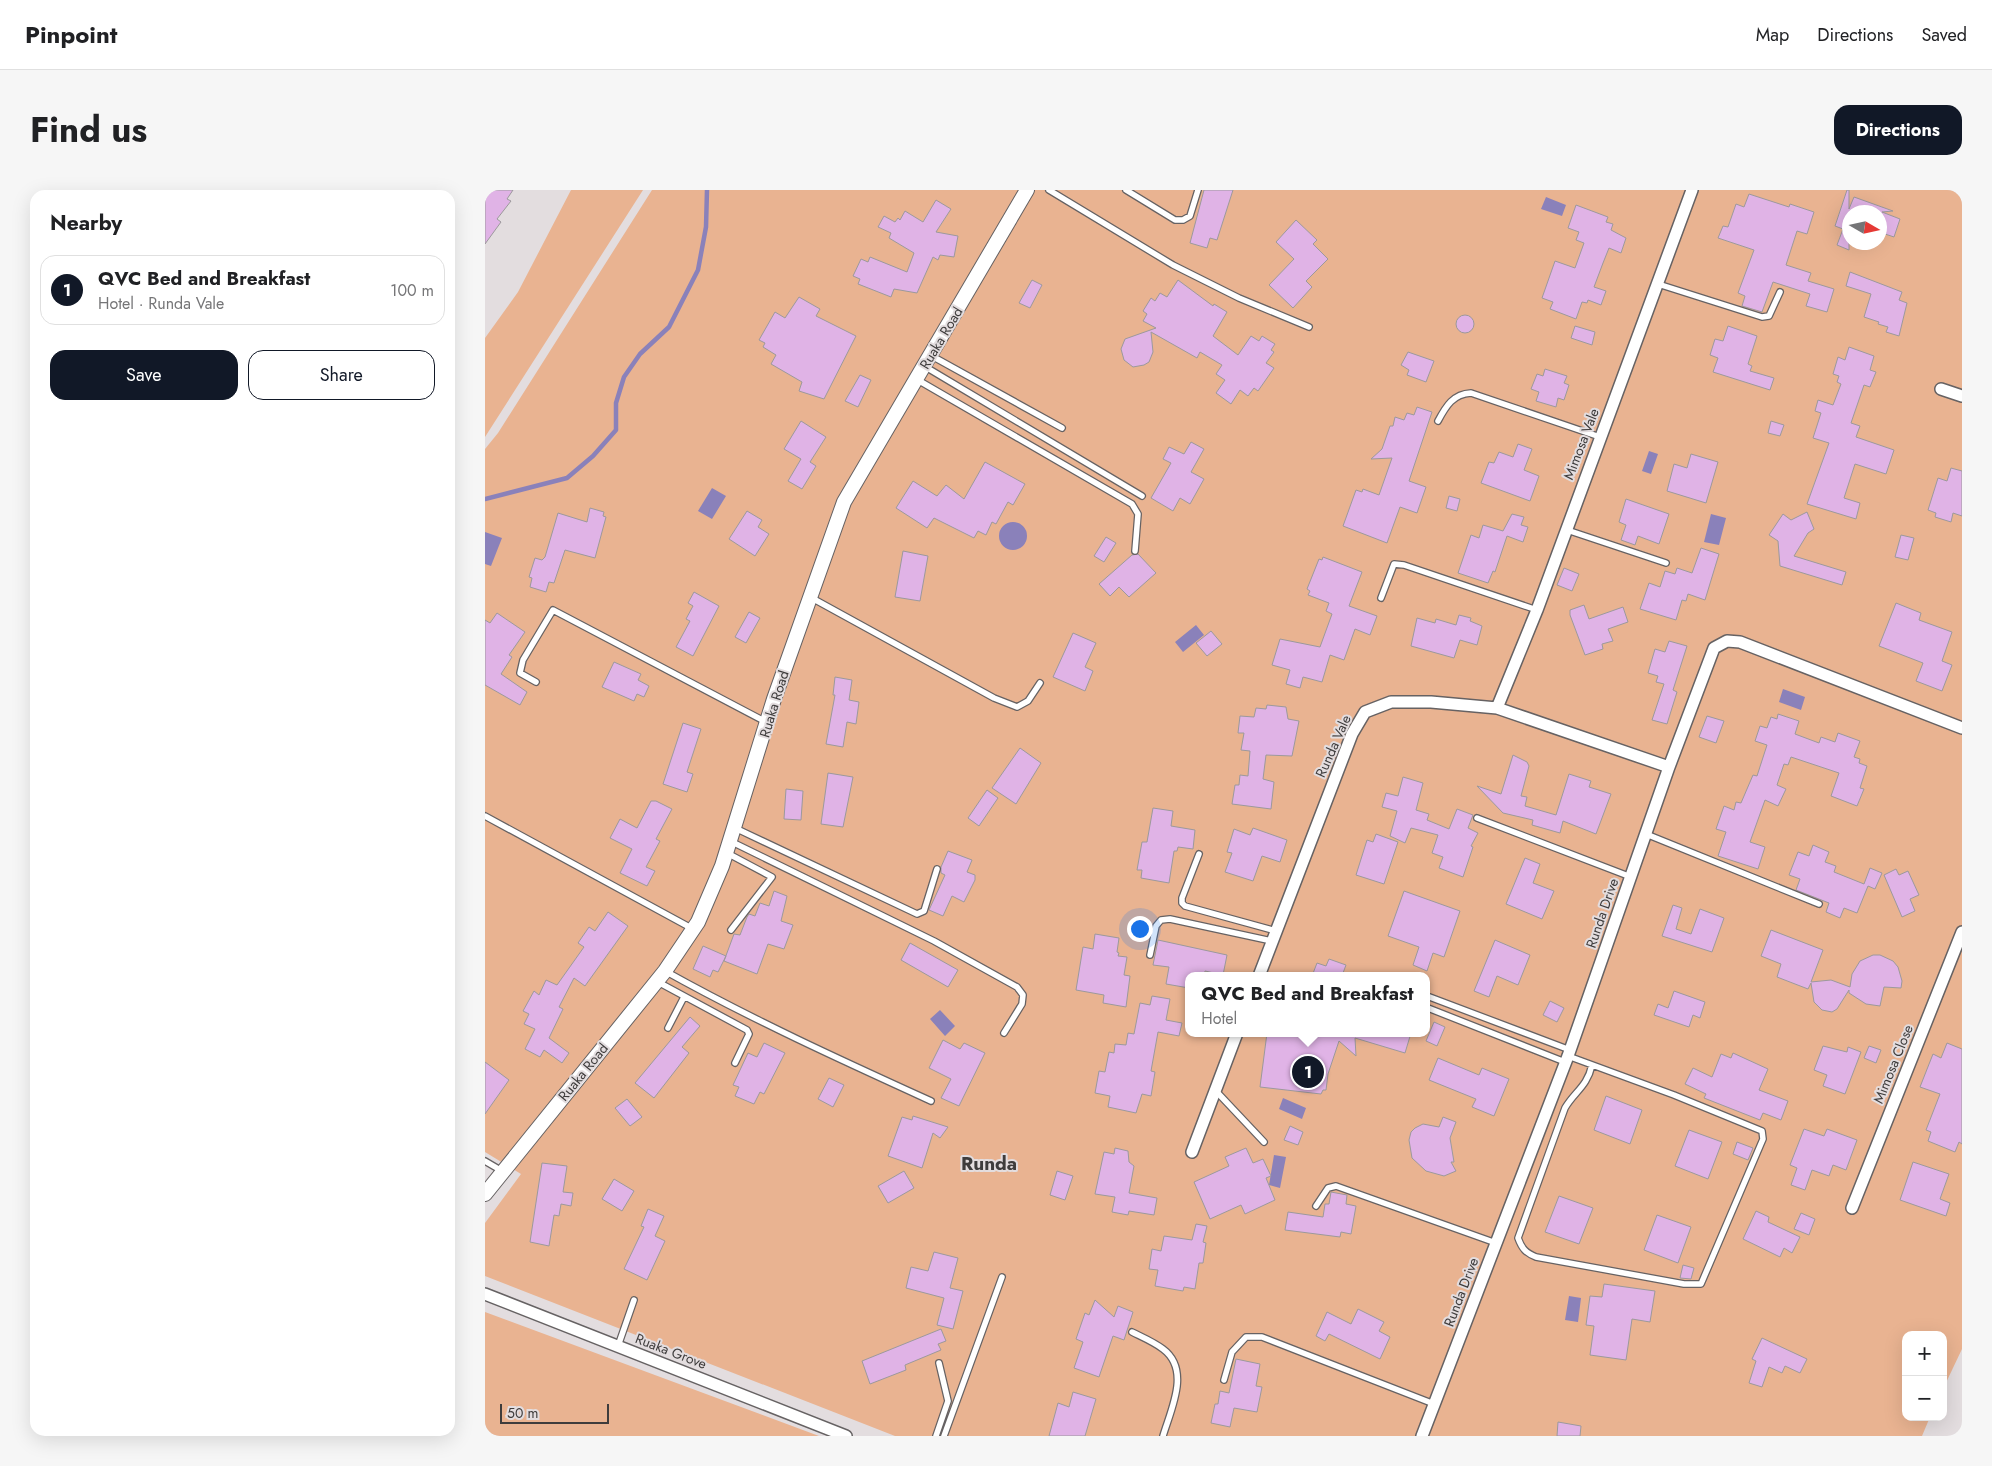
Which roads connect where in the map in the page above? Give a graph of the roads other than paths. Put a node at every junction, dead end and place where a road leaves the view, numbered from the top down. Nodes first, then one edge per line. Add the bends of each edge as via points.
1 (1027, 190) edge
2 (1049, 190) edge
3 (1126, 190) edge
4 (1198, 190) edge
5 (1692, 190) edge
6 (1658, 284) junction
7 (1780, 292) dead end
8 (1309, 327) dead end
9 (927, 360) junction
10 (916, 379) junction
11 (1941, 389) dead end
12 (1962, 396) edge
13 (1439, 421) dead end
14 (1062, 428) dead end
15 (1600, 436) junction
16 (1142, 496) dead end
17 (1565, 529) junction
18 (1135, 551) dead end
19 (1666, 563) dead end
20 (810, 597) junction
21 (1381, 598) dead end
22 (1537, 610) junction
23 (536, 682) dead end
24 (1039, 683) dead end
25 (1497, 708) junction
26 (768, 723) junction
27 (1962, 728) edge
28 (1669, 766) junction
29 (485, 816) edge
30 (1477, 818) dead end
31 (1646, 834) junction
32 (730, 841) junction
33 (1199, 854) dead end
34 (937, 869) dead end
35 (1631, 877) junction
36 (1819, 904) dead end
37 (693, 929) junction
38 (731, 930) dead end
39 (1962, 932) edge
40 (1274, 936) junction
41 (1150, 955) dead end
42 (1260, 972) edge
43 (660, 976) junction
44 (684, 997) junction
45 (1430, 997) edge
46 (1430, 1009) edge
47 (668, 1028) dead end
48 (1004, 1033) dead end
49 (1235, 1037) edge
50 (1568, 1056) junction
51 (735, 1063) dead end
52 (1591, 1065) junction
53 (1215, 1090) junction
54 (931, 1101) dead end
55 (1264, 1142) dead end
56 (1191, 1152) dead end
57 (485, 1161) edge
58 (502, 1171) junction
59 (485, 1194) edge
60 (1316, 1206) dead end
61 (1852, 1208) dead end
62 (1496, 1243) junction
63 (1002, 1277) dead end
64 (485, 1294) edge
65 (634, 1300) dead end
66 (1132, 1332) dead end
67 (618, 1346) junction
68 (939, 1363) dead end
69 (1224, 1380) dead end
70 (1435, 1404) junction
71 (846, 1436) edge
72 (936, 1436) edge
73 (944, 1436) edge
74 (1163, 1436) edge
75 (1422, 1436) edge

1 - 9 street, Ruaka Road
2 - 8 lane via 1173,265 1239,298
3 - 4 lane via 1175,220 1190,216
5 - 6 street, Mimosa Vale
6 - 7 lane via 1762,317 1769,316
6 - 15 street, Mimosa Vale
9 - 10 street, Ruaka Road
9 - 14 lane
9 - 16 lane
10 - 18 lane via 1133,504 1139,514
10 - 20 street, Ruaka Road via 844,502
11 - 12 street
13 - 15 lane via 1451,400 1471,393
15 - 17 street, Mimosa Vale
17 - 19 lane
17 - 22 street, Mimosa Vale
20 - 24 lane via 1017,707 1028,701
20 - 26 street, Ruaka Road
21 - 22 lane via 1394,564
22 - 25 street, Mimosa Vale
23 - 26 lane via 520,673 523,660 553,610
25 - 28 street, Runda Vale
25 - 40 street, Runda Vale via 1391,702 1365,712 1352,734
26 - 32 street, Ruaka Road
27 - 28 street, Runda Drive via 1740,642 1727,641 1714,648
28 - 31 street, Runda Drive
29 - 37 lane
30 - 35 lane
31 - 35 street, Runda Drive
31 - 36 lane
32 - 34 lane via 917,914 924,911
32 - 37 street, Ruaka Road via 711,896
32 - 38 lane via 772,877
32 - 48 lane via 1017,987 1023,995 1022,1004
33 - 40 lane via 1182,903
35 - 50 street, Runda Drive
37 - 43 street, Ruaka Road
39 - 61 street, Mimosa Close
40 - 41 lane via 1161,920 1156,926
40 - 42 street, Runda Vale
43 - 44 lane
43 - 54 lane via 768,1023 814,1048
43 - 58 street, Ruaka Road
44 - 47 lane
44 - 51 lane via 747,1030 749,1034
45 - 50 lane
46 - 50 lane
49 - 53 street
50 - 52 lane
50 - 62 street, Runda Drive
52 - 52 lane via 1762,1131 1763,1139 1701,1284 1684,1284 1536,1257 1526,1253 1520,1245 1518,1238 1565,1108 1583,1088
53 - 55 lane
53 - 56 street
57 - 58 lane
58 - 59 street, Ruaka Road
60 - 62 lane via 1328,1188 1336,1186
62 - 70 street, Runda Drive
63 - 73 lane
64 - 67 street, Ruaka Grove
65 - 67 lane
66 - 74 lane via 1163,1349 1175,1361 1178,1375 1175,1397
67 - 71 street, Ruaka Grove
68 - 72 lane via 948,1401
69 - 70 lane via 1232,1352 1246,1337 1262,1336
70 - 75 street, Runda Drive

